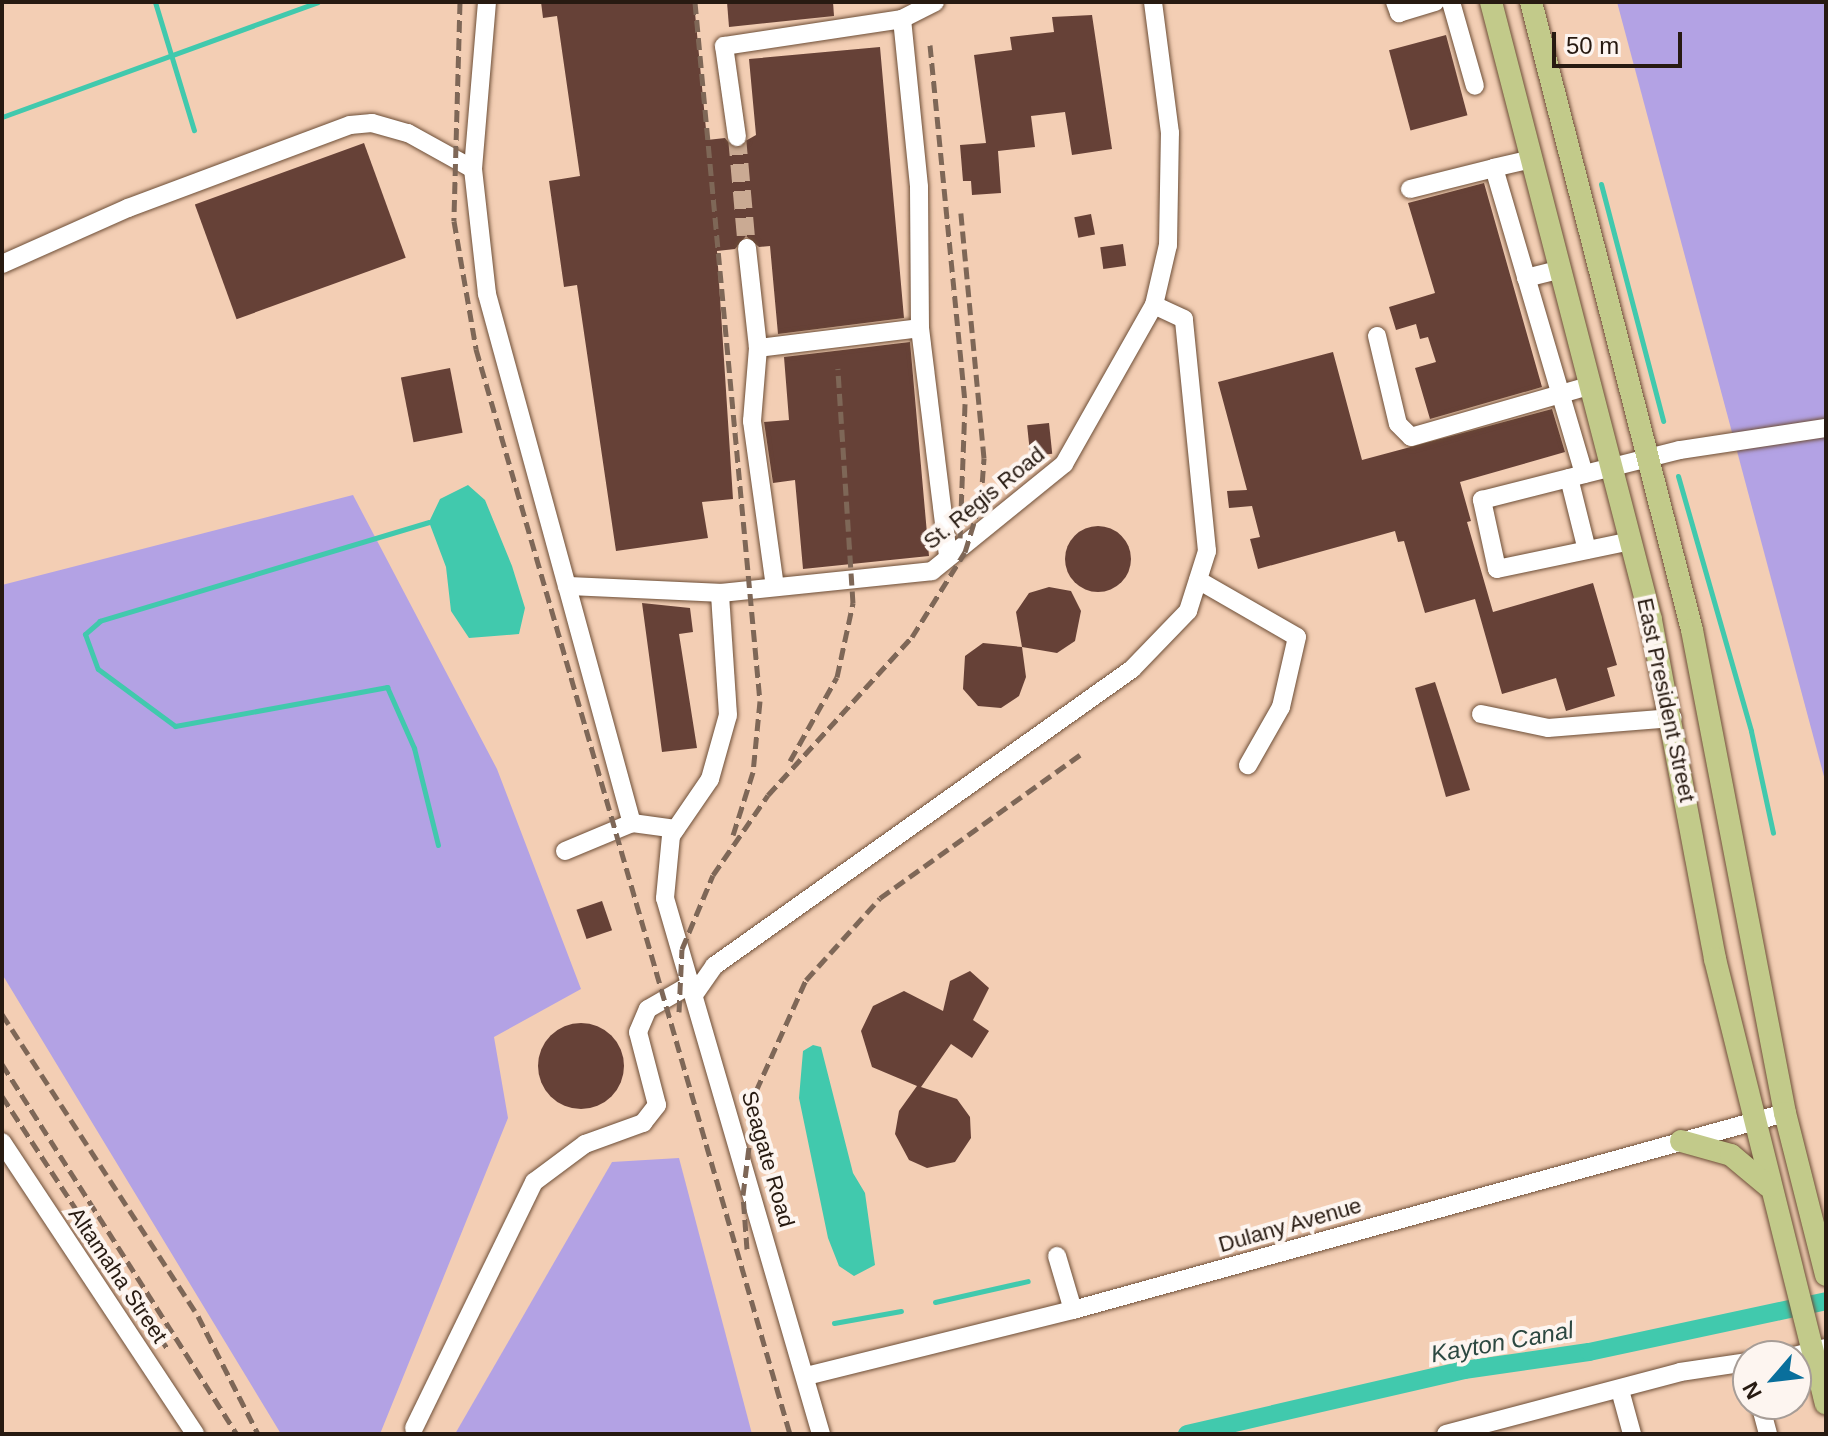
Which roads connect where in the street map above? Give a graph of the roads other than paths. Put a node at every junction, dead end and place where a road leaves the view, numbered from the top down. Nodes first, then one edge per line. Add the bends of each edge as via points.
1 (487, 2) edge
2 (933, 2) edge
3 (1153, 2) edge
4 (1395, 2) edge
5 (1435, 2) edge
6 (1451, 2) edge
7 (1491, 2) edge
8 (1531, 2) edge
9 (902, 19) junction
10 (1475, 86) dead end
11 (737, 137) tunnel mouth
12 (1532, 159) junction
13 (1494, 168) junction
14 (473, 169) junction
15 (1410, 189) dead end
16 (747, 248) tunnel mouth
17 (2, 264) edge
18 (1561, 269) junction
19 (1526, 278) junction
20 (1154, 305) junction
21 (920, 328) junction
22 (1377, 336) dead end
23 (758, 348) junction
24 (1592, 385) junction
25 (1562, 395) junction
26 (1826, 428) edge
27 (1652, 458) junction
28 (1613, 467) junction
29 (1577, 476) junction
30 (1631, 541) junction
31 (1587, 550) junction
32 (948, 556) junction
33 (1198, 580) junction
34 (567, 586) junction
35 (775, 587) junction
36 (720, 593) junction
37 (1481, 714) dead end
38 (1673, 718) junction
39 (1248, 765) dead end
40 (632, 823) junction
41 (676, 829) junction
42 (565, 851) dead end
43 (1737, 854) junction
44 (694, 988) junction
45 (1785, 1113) junction
46 (1752, 1121) junction
47 (1681, 1141) junction
48 (4, 1149) edge
49 (1768, 1186) junction
50 (1057, 1256) dead end
51 (1826, 1275) edge
52 (1073, 1310) junction
53 (1808, 1340) edge
54 (1812, 1354) edge
55 (1732, 1364) edge
56 (806, 1376) junction
57 (1620, 1390) junction
58 (1826, 1403) edge
59 (414, 1428) dead end
60 (195, 1434) edge
61 (821, 1434) edge
62 (1446, 1434) edge
63 (1632, 1434) edge

1 - 14 street
2 - 9 street
3 - 20 street, St. Regis Road via 1172,197
4 - 5 street via 1399,13
6 - 10 street
7 - 12 main road, East President Street
8 - 27 main road, East President Street
9 - 11 street via 724,46
9 - 21 street via 919,187
12 - 13 street
12 - 18 main road, East President Street
13 - 15 street
13 - 19 street
14 - 17 street via 408,133 372,123 350,125 142,202
14 - 34 street via 487,294
16 - 23 street
18 - 19 street
18 - 24 main road, East President Street
19 - 25 street
20 - 32 street, St. Regis Road via 1064,464
20 - 33 street via 1184,319 1207,551
21 - 23 street
21 - 32 street
22 - 25 street via 1398,424 1411,437
23 - 35 street via 752,421
24 - 25 street
24 - 28 main road, East President Street
25 - 29 street
26 - 27 street
27 - 28 street
27 - 43 main road, East President Street
28 - 29 street
28 - 30 main road, East President Street
29 - 31 street
29 - 31 street via 1482,500 1497,569
30 - 31 street
30 - 38 main road, East President Street
32 - 35 street, St. Regis Road via 932,571
33 - 39 street via 1297,637 1281,707
33 - 44 street via 1188,611 1132,669 714,966
34 - 36 street, St. Regis Road
34 - 40 street
35 - 36 street, St. Regis Road
36 - 41 street via 728,715 710,779
37 - 38 street via 1548,728
38 - 43 main road via 1689,724 1705,745
38 - 46 main road, East President Street
40 - 41 street
40 - 42 street
41 - 44 street, Seagate Road via 665,898
43 - 45 main road, East President Street
44 - 56 street, Seagate Road
44 - 59 street via 648,1009 638,1032 657,1105 643,1123 585,1144 534,1182
45 - 46 street, Dulany Avenue
45 - 51 main road, East President Street
46 - 47 street, Dulany Avenue
46 - 49 main road, East President Street
47 - 49 main road via 1731,1155
47 - 52 street, Dulany Avenue
48 - 60 street, Altamaha Street
49 - 53 main road, East President Street
50 - 52 street
52 - 56 street, Dulany Avenue
54 - 58 main road, East President Street
55 - 57 street via 1680,1372
56 - 61 street, Seagate Road
57 - 62 street
57 - 63 street

